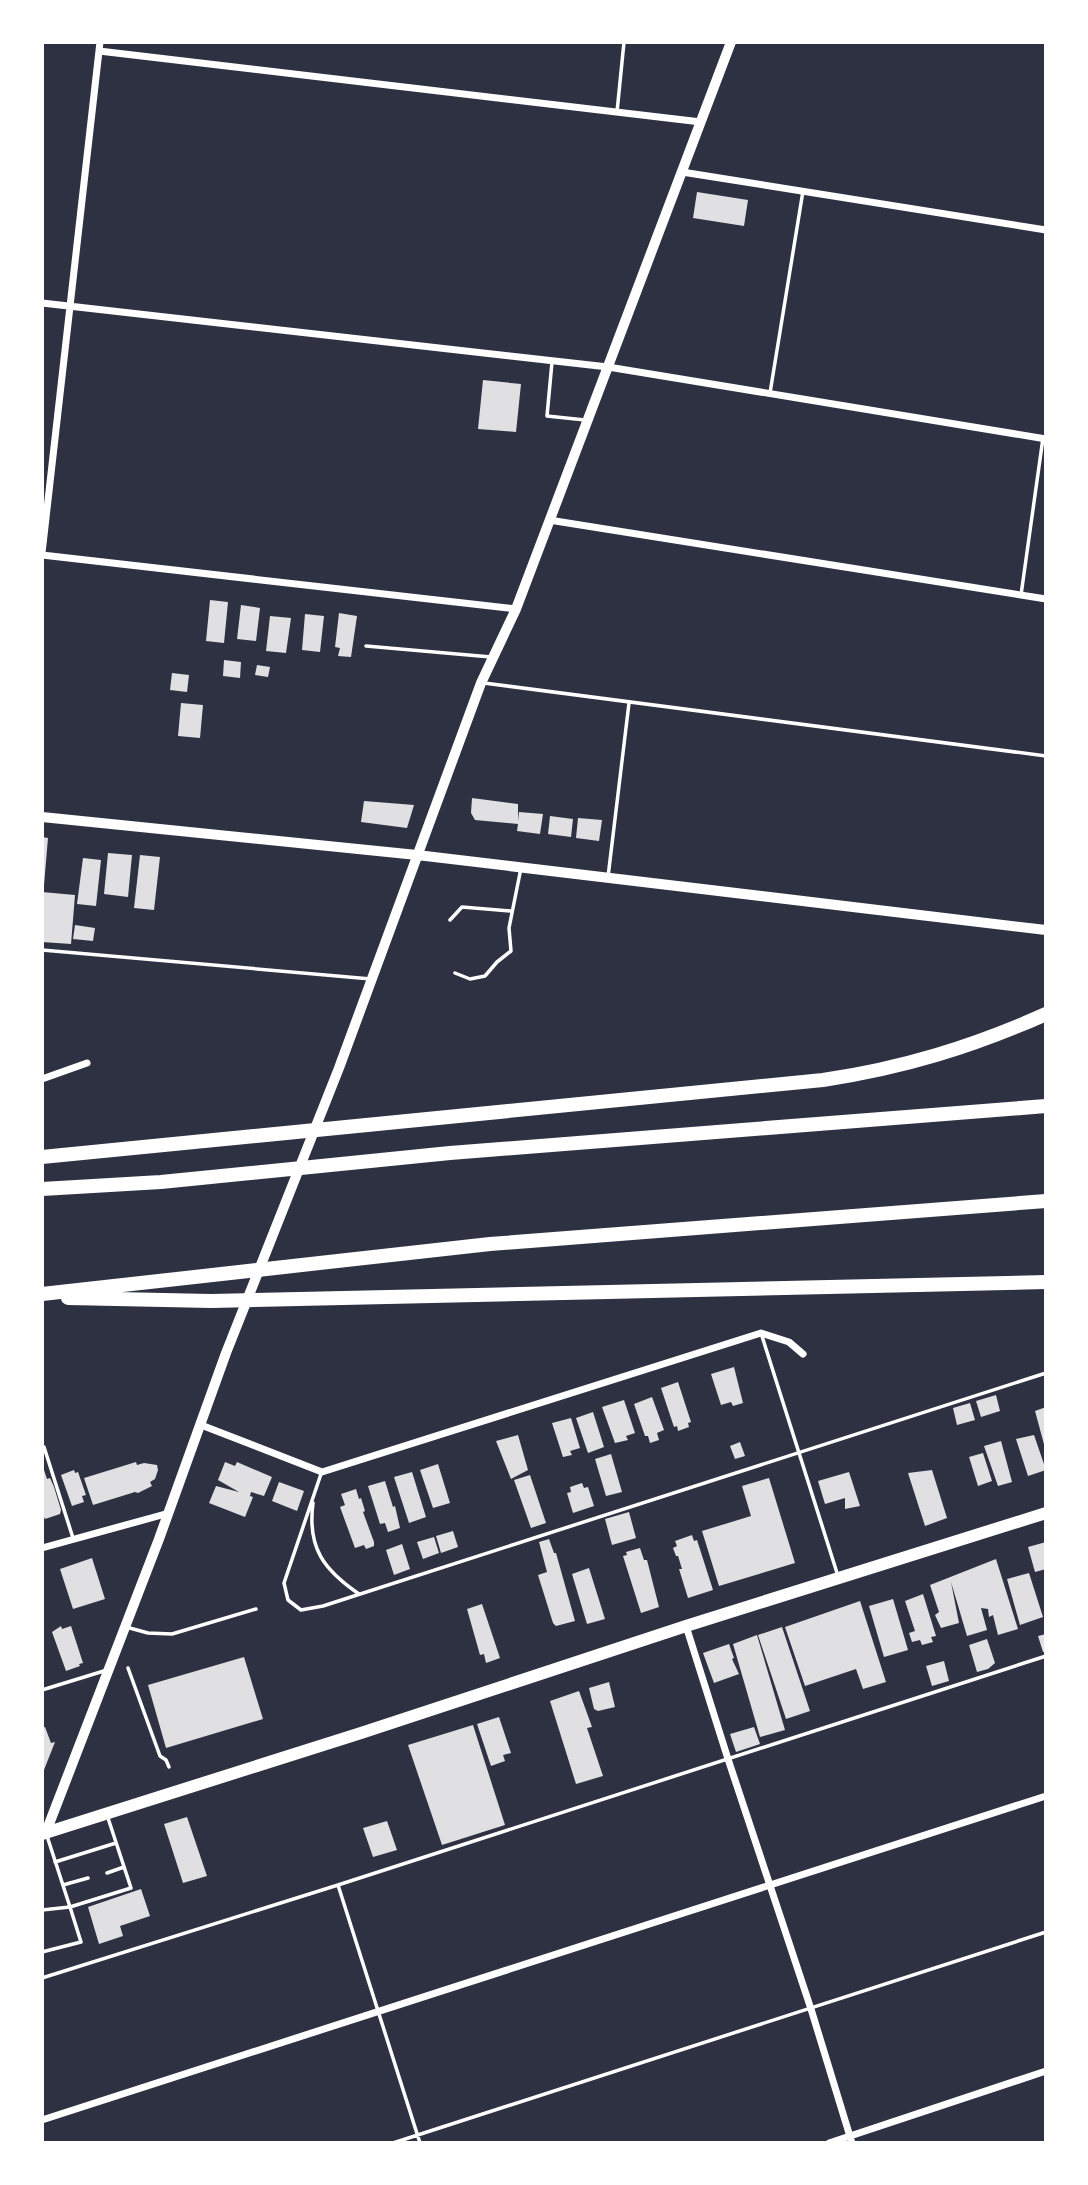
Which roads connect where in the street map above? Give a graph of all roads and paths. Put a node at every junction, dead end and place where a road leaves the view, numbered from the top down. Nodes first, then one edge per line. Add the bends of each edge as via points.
1 (624, 42) edge
2 (731, 42) edge
3 (99, 46) edge
4 (617, 112) junction
5 (701, 122) junction
6 (682, 172) junction
7 (803, 191) junction
8 (1046, 230) edge
9 (42, 303) edge
10 (69, 306) junction
11 (552, 361) junction
12 (608, 367) junction
13 (770, 395) junction
14 (587, 421) junction
15 (1045, 439) edge
16 (549, 520) junction
17 (42, 554) edge
18 (1021, 595) junction
19 (1046, 599) edge
20 (516, 609) junction
21 (366, 646) dead end
22 (493, 657) junction
23 (481, 683) junction
24 (629, 703) junction
25 (1046, 756) edge
26 (42, 817) edge
27 (417, 855) junction
28 (522, 867) junction
29 (608, 877) junction
30 (511, 911) junction
31 (450, 920) dead end
32 (1046, 930) edge
33 (42, 950) edge
34 (455, 973) dead end
35 (371, 979) junction
36 (1046, 1014) edge
37 (87, 1063) dead end
38 (42, 1079) edge
39 (1046, 1106) edge
40 (42, 1157) edge
41 (42, 1189) edge
42 (1046, 1200) edge
43 (1046, 1282) edge
44 (42, 1296) edge
45 (761, 1333) junction
46 (803, 1354) dead end
47 (1046, 1373) edge
48 (201, 1425) junction
49 (43, 1447) edge
50 (799, 1452) junction
51 (322, 1472) junction
52 (314, 1493) junction
53 (169, 1513) junction
54 (1046, 1513) edge
55 (73, 1538) junction
56 (42, 1548) edge
57 (838, 1578) junction
58 (359, 1594) junction
59 (256, 1609) dead end
60 (686, 1626) junction
61 (124, 1627) junction
62 (1046, 1656) edge
63 (128, 1668) dead end
64 (107, 1670) junction
65 (42, 1690) edge
66 (728, 1759) junction
67 (169, 1768) dead end
68 (1046, 1796) edge
69 (107, 1813) junction
70 (44, 1833) edge
71 (116, 1843) junction
72 (55, 1862) junction
73 (124, 1867) junction
74 (107, 1872) dead end
75 (88, 1878) dead end
76 (62, 1885) junction
77 (338, 1885) junction
78 (770, 1886) junction
79 (69, 1907) junction
80 (42, 1910) edge
81 (1046, 1932) edge
82 (42, 1952) edge
83 (42, 1978) edge
84 (811, 2009) junction
85 (380, 2012) junction
86 (1046, 2071) edge
87 (42, 2120) edge
88 (418, 2135) junction
89 (851, 2140) edge
90 (393, 2143) edge
91 (420, 2143) edge
92 (828, 2143) edge

1 - 4 lane
2 - 5 street
3 - 4 street
3 - 10 street
4 - 5 street
5 - 6 street
6 - 7 street
6 - 12 street
7 - 8 street
7 - 13 lane
9 - 10 street
10 - 11 street
10 - 17 street
11 - 12 street
11 - 14 lane via 547,416
12 - 13 street
12 - 14 street
13 - 15 street
14 - 16 street
15 - 18 lane
16 - 18 street
16 - 20 street
17 - 20 street
18 - 19 street
20 - 22 street
21 - 22 lane
22 - 23 street
23 - 24 lane
23 - 27 street
24 - 25 lane
24 - 29 lane
26 - 27 street
27 - 28 street
27 - 35 street
28 - 29 street
28 - 30 lane
29 - 32 street
30 - 31 lane via 462,907
30 - 34 lane via 511,951 485,976 470,979
33 - 35 lane
35 - 48 street
36 - 40 highway via 934,1057 823,1080
37 - 38 street
39 - 41 highway
42 - 44 highway via 489,1244
43 - 44 highway via 211,1301
45 - 46 street via 789,1342
45 - 50 lane
45 - 51 street
47 - 50 lane
48 - 51 street
48 - 53 street
49 - 55 lane
50 - 57 lane
50 - 58 lane
51 - 52 lane
52 - 58 lane via 312,1532 320,1555 333,1575
52 - 58 lane via 284,1583 288,1600 295,1608 306,1610
53 - 55 street
53 - 61 street
54 - 57 main road
55 - 56 street
57 - 60 main road
59 - 61 lane via 173,1634
60 - 66 street
60 - 69 main road
61 - 64 street
62 - 66 lane
63 - 67 path via 160,1756
64 - 65 lane
64 - 70 street
66 - 77 lane
66 - 78 street
68 - 78 street
69 - 70 main road
69 - 71 lane
70 - 72 lane
71 - 72 lane
71 - 73 lane
72 - 76 lane
73 - 74 lane
73 - 79 lane via 131,1888
75 - 76 lane
76 - 79 lane
77 - 83 lane
77 - 85 lane
78 - 84 street
78 - 85 street
79 - 80 lane
79 - 82 lane via 81,1942
81 - 84 lane
84 - 88 lane
84 - 89 street
85 - 87 street
85 - 88 lane
86 - 89 street
88 - 90 lane
88 - 91 lane
89 - 92 street

